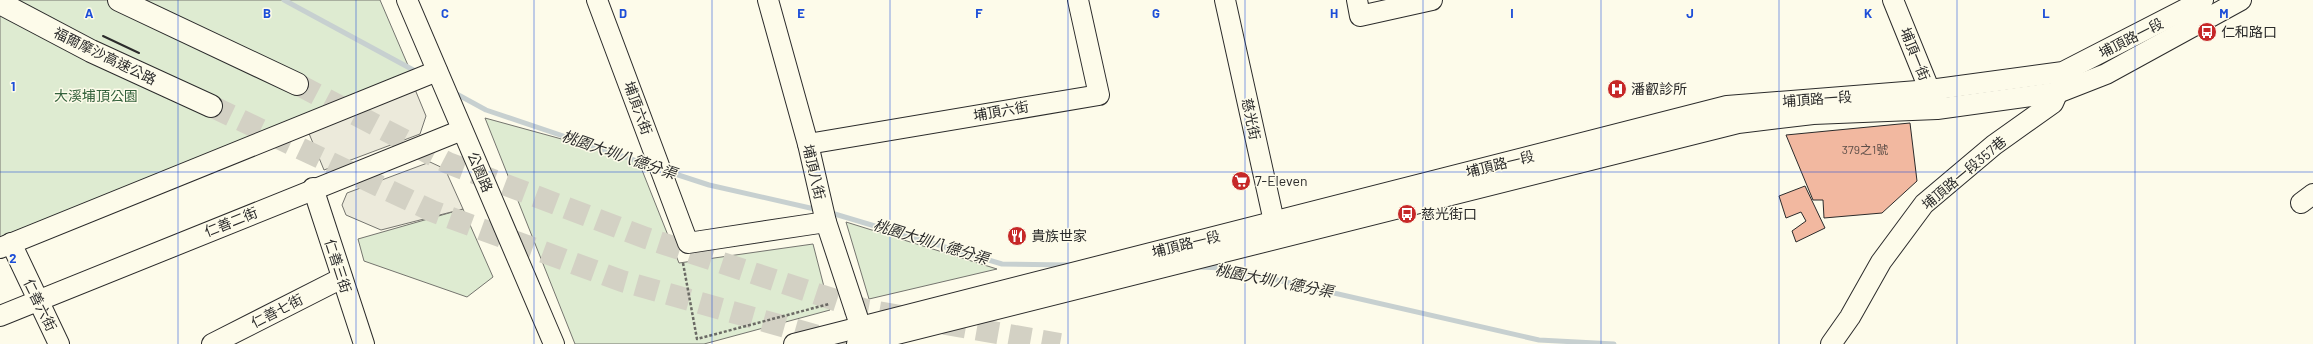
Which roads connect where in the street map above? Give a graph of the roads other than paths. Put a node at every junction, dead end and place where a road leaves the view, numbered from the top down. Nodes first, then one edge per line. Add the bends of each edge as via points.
1 (119, 0) edge
2 (407, 0) edge
3 (597, 0) edge
4 (768, 0) edge
5 (1078, 0) edge
6 (1225, 0) edge
7 (1357, 0) edge
8 (1432, 0) edge
9 (1893, 0) edge
10 (2202, 0) edge
11 (2241, 0) edge
12 (0, 3) edge
13 (437, 71) junction
14 (2064, 72) junction
15 (297, 84) tunnel mouth
16 (1930, 90) junction
17 (2060, 92) junction
18 (211, 106) tunnel mouth
19 (1937, 109) junction
20 (462, 130) junction
21 (808, 144) junction
22 (313, 188) junction
23 (826, 222) junction
24 (1275, 230) junction
25 (6, 246) edge
26 (342, 278) junction
27 (38, 300) junction
28 (0, 316) edge
29 (861, 338) edge
30 (59, 344) edge
31 (212, 344) edge
32 (364, 344) edge
33 (554, 344) edge
34 (794, 344) edge
35 (1831, 344) edge

1 - 15 highway
2 - 13 street, 公園路
3 - 23 street, 埔頂六街 via 688,243
4 - 21 street, 埔頂八街
5 - 21 street, 埔頂六街 via 1099,95
6 - 24 street, 慈光街
7 - 8 street via 1360,16
9 - 16 street, 埔頂一街
10 - 14 street, 埔頂路一段
11 - 17 street, 埔頂路一段 via 2106,74
12 - 18 highway, 福爾摩沙高速公路 via 91,51
13 - 20 street, 公園路
13 - 25 street
14 - 16 street, 埔頂路一段
14 - 17 street, 埔頂路一段357巷
16 - 19 street, 埔頂一街
16 - 24 street, 埔頂路一段 via 1727,106
17 - 19 street, 埔頂路一段
17 - 35 street, 埔頂路一段357巷 via 2053,103 1994,145 1924,204 1881,262 1850,317
19 - 24 street, 埔頂路一段 via 1813,114 1738,123
20 - 22 street, 仁善二街
20 - 33 street, 公園路
21 - 23 street, 埔頂八街
22 - 26 street, 仁善三街
22 - 27 street, 仁善二街
23 - 29 street, 埔頂八街
24 - 29 street, 埔頂路一段
25 - 27 street, 仁善六街
26 - 31 street, 仁善七街
26 - 32 street, 仁善三街
27 - 28 street, 仁善二街
27 - 30 street, 仁善六街
29 - 34 street, 埔頂路一段

